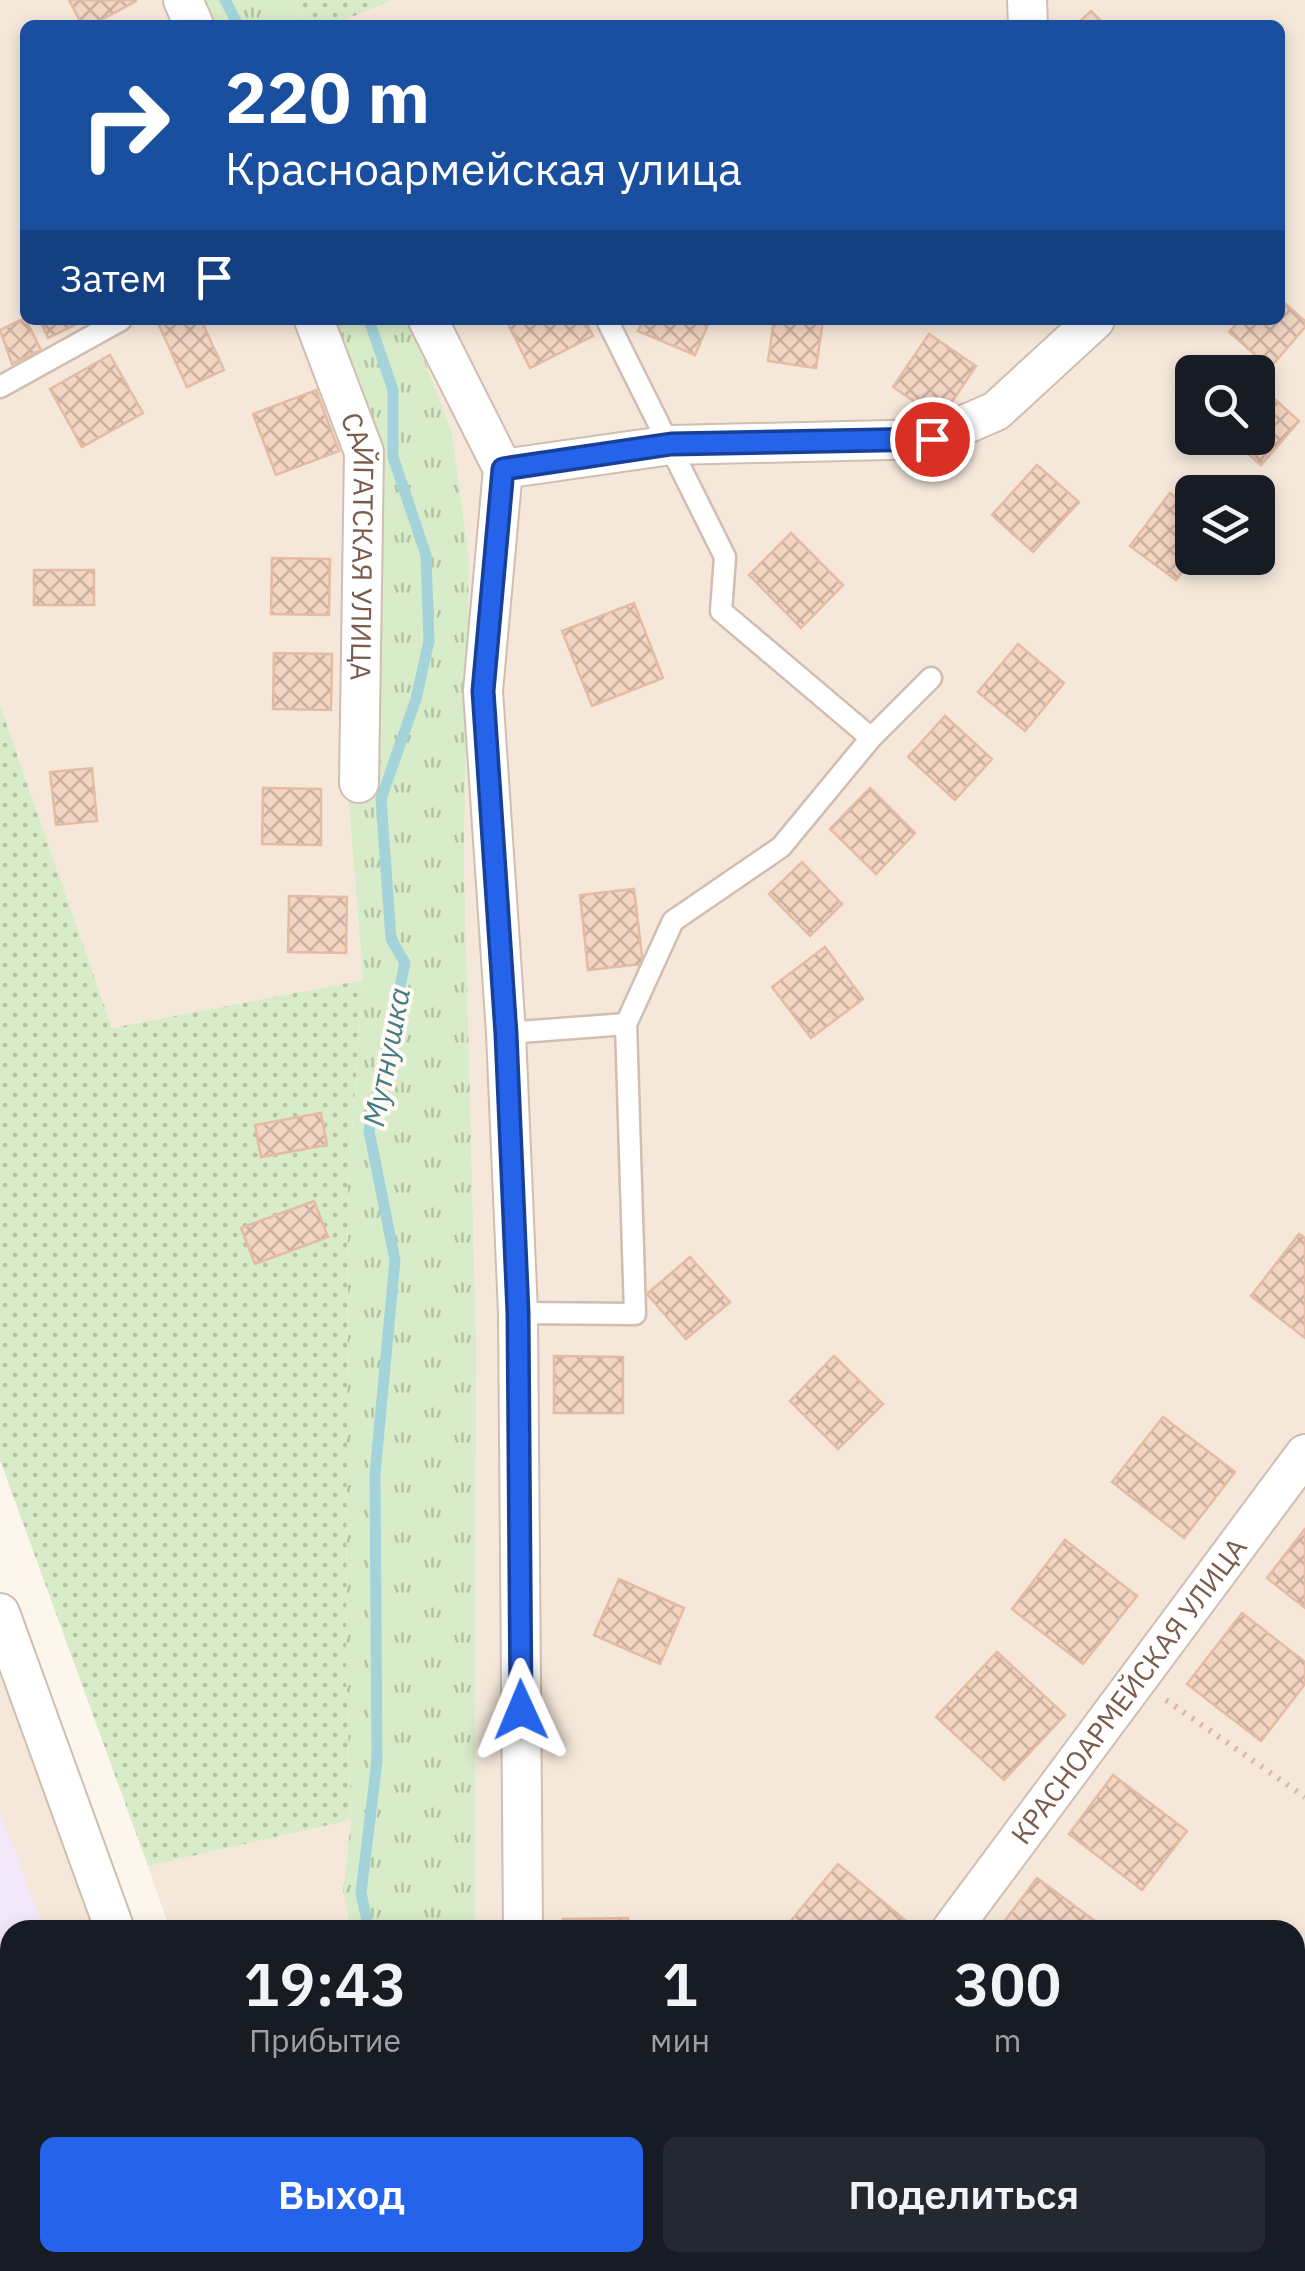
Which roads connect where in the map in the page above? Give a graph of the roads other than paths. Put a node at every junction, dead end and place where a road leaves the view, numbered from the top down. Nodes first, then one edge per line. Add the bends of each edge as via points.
1 (112, 325) edge
2 (316, 325) edge
3 (431, 325) edge
4 (610, 325) edge
5 (1090, 325) edge
6 (0, 387) edge
7 (671, 444) junction
8 (503, 469) junction
9 (932, 678) dead end
10 (871, 738) junction
11 (359, 783) dead end
12 (626, 1024) junction
13 (506, 1034) junction
14 (518, 1313) junction
15 (1305, 1454) edge
16 (0, 1613) edge
17 (110, 1920) edge
18 (523, 1920) edge
19 (958, 1920) edge

1 - 6 lane
2 - 11 street, САЙГАТСКАЯ УЛИЦА via 364,452
3 - 8 street
4 - 7 lane
5 - 7 street via 996,410 932,439
7 - 8 street
7 - 10 lane via 725,556 721,610
8 - 13 street via 483,691
9 - 10 lane
10 - 12 lane via 781,847 673,921
12 - 13 lane
12 - 14 lane via 636,1314
13 - 14 street
14 - 18 street
15 - 19 street, КРАСНОАРМЕЙСКАЯ УЛИЦА
16 - 17 street

